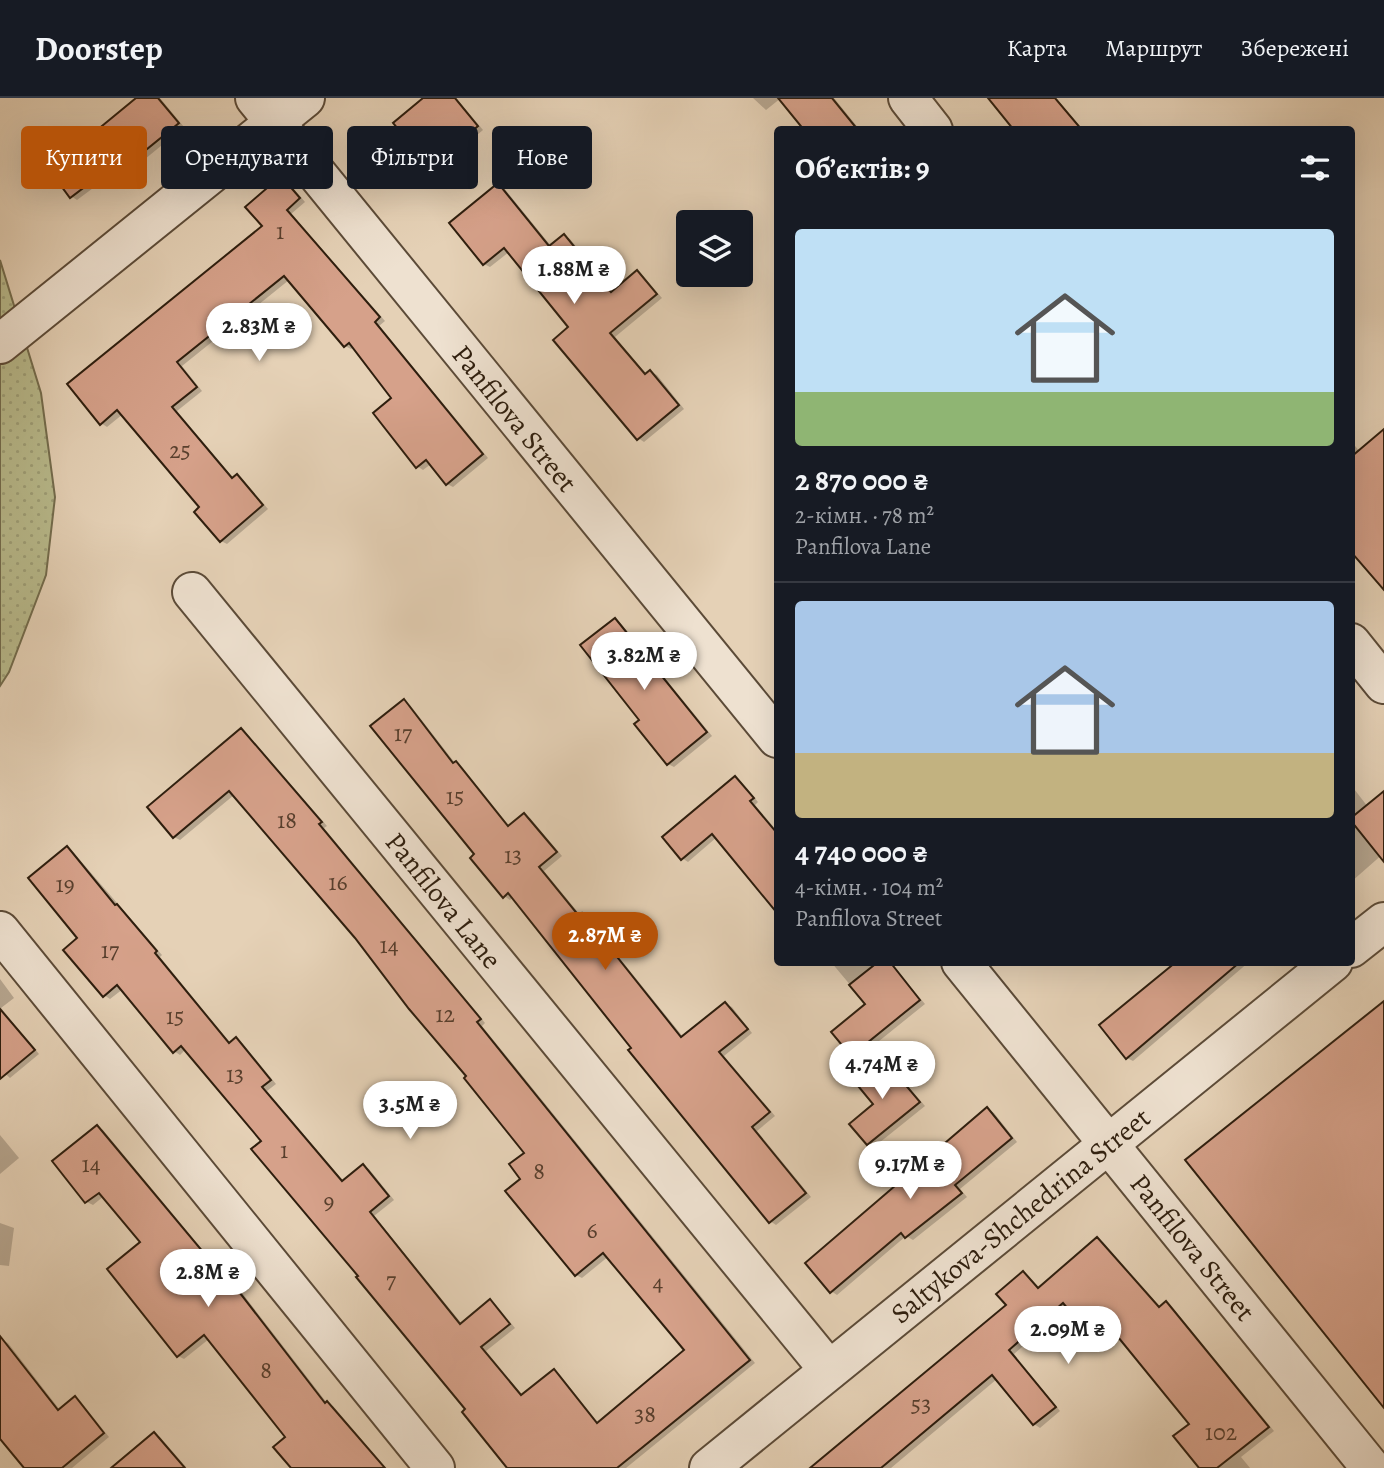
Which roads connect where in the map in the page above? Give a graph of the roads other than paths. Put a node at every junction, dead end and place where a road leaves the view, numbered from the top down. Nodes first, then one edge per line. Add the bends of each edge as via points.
1 (305, 98) edge
2 (908, 98) edge
3 (264, 111) edge
4 (930, 126) edge
5 (0, 344) edge
6 (192, 592) dead end
7 (1355, 648) edge
8 (1384, 684) edge
9 (774, 734) edge
10 (1384, 922) edge
11 (0, 931) edge
12 (1355, 945) edge
13 (964, 966) edge
14 (1329, 966) edge
15 (1108, 1143) junction
16 (829, 1370) junction
17 (435, 1468) edge
18 (709, 1468) edge
19 (1371, 1468) edge

1 - 3 street
2 - 4 street
3 - 5 street
3 - 9 street, Panfilova Street
6 - 16 street, Panfilova Lane
7 - 8 street
10 - 12 street
11 - 17 street
13 - 15 street, Panfilova Street
14 - 15 street, Saltykova-Shchedrina Street
15 - 16 street, Saltykova-Shchedrina Street
15 - 19 street, Panfilova Street
16 - 18 street, Saltykova-Shchedrina Street

